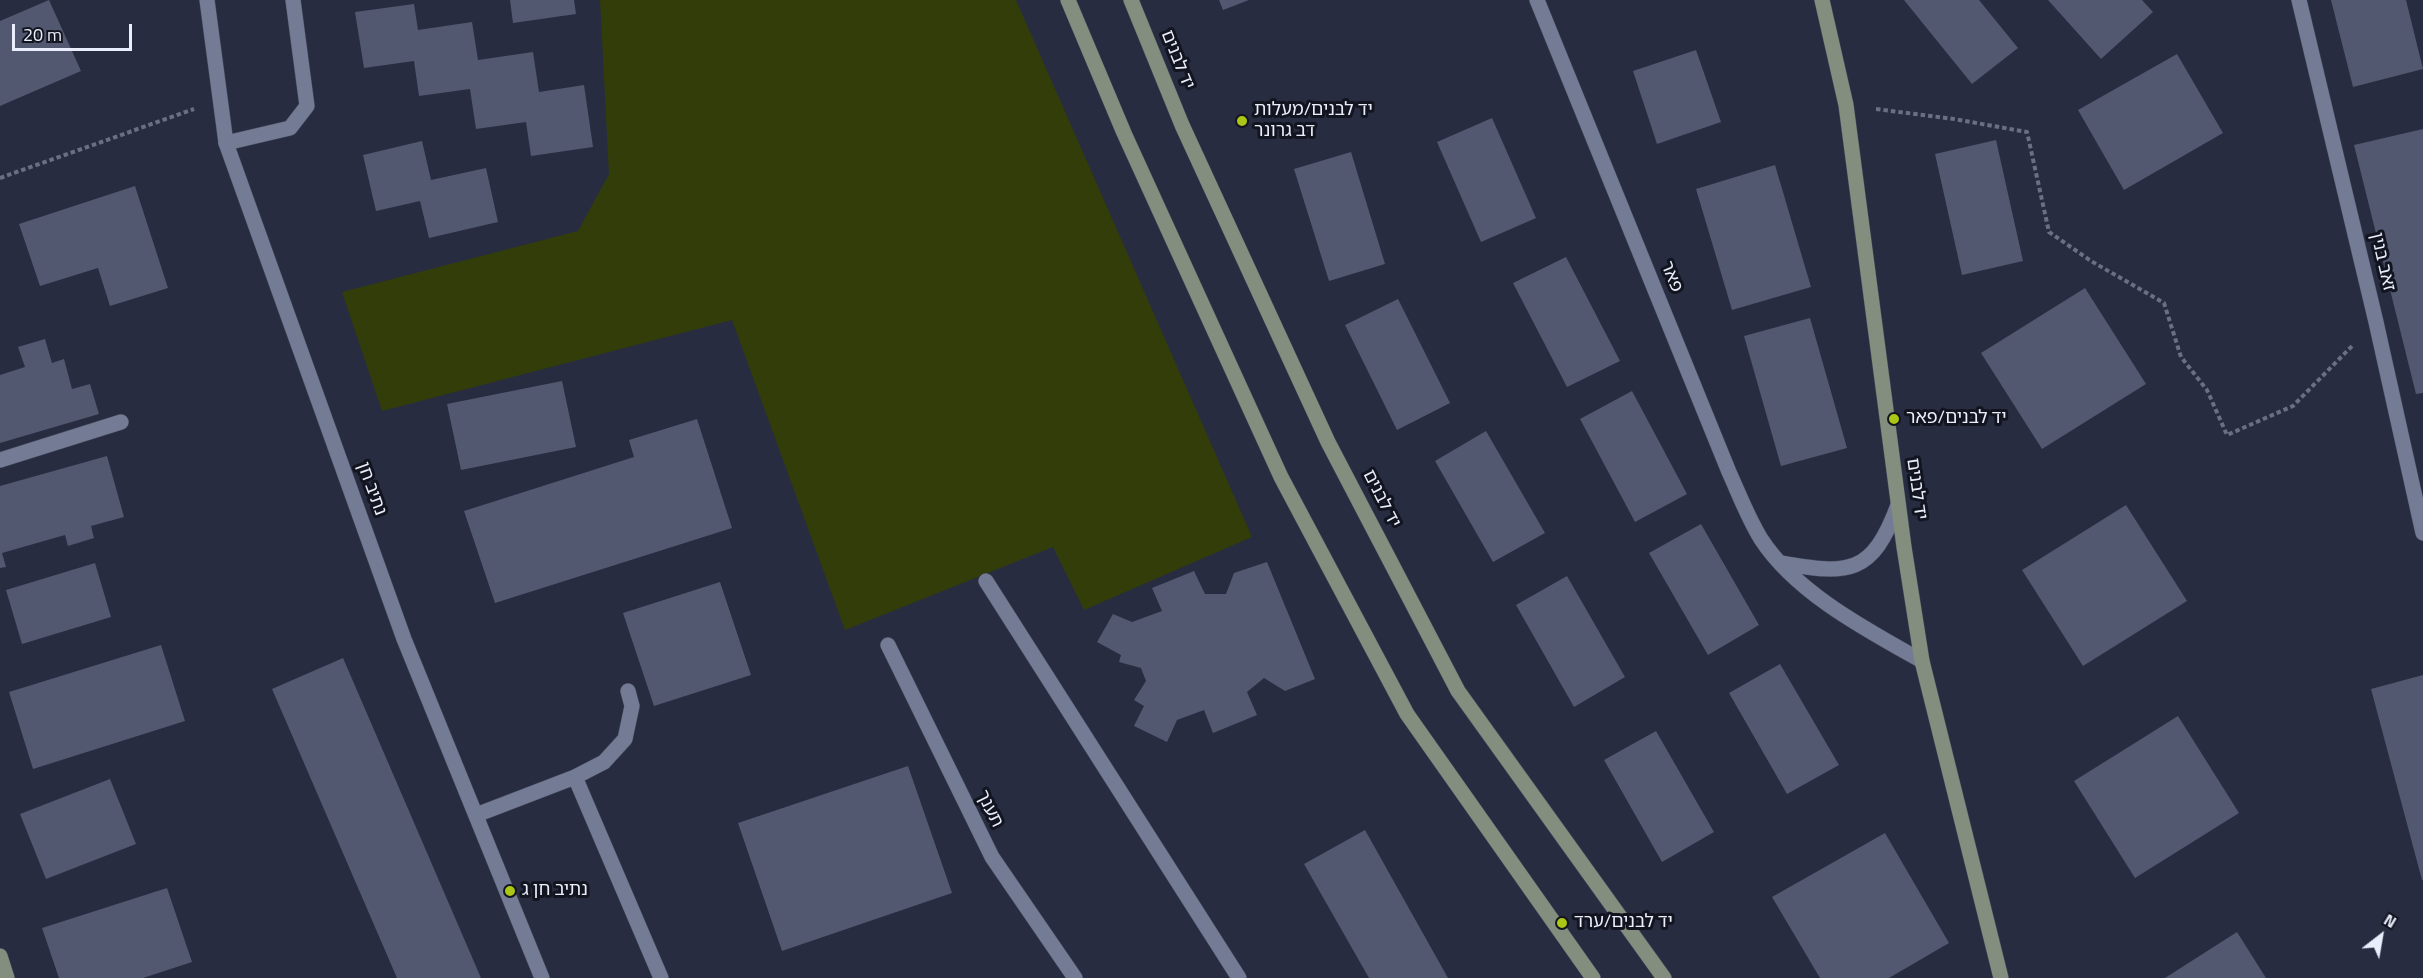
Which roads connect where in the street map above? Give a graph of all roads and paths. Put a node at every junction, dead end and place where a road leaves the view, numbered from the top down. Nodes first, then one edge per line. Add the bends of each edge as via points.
1 (207, 0) edge
2 (293, 0) edge
3 (1068, 0) edge
4 (1131, 0) edge
5 (1537, 0) edge
6 (1822, 0) edge
7 (2299, 0) edge
8 (219, 101) junction
9 (1846, 105) junction
10 (226, 143) junction
11 (0, 178) edge
12 (2376, 322) junction
13 (121, 422) dead end
14 (0, 460) edge
15 (1898, 505) junction
16 (2423, 533) edge
17 (1779, 563) junction
18 (986, 581) dead end
19 (888, 645) dead end
20 (1922, 661) junction
21 (628, 691) dead end
22 (575, 777) junction
23 (476, 815) junction
24 (0, 956) edge
25 (7, 978) edge
26 (542, 978) edge
27 (661, 978) edge
28 (1076, 978) edge
29 (1239, 978) edge
30 (1593, 978) edge
31 (1664, 978) edge
32 (2001, 978) edge

1 - 8 street, נתיב חן
2 - 10 street via 307,106 290,128
3 - 30 street via 1124,133 1281,477 1407,714
4 - 31 street, יד לבנים via 1182,125 1329,442 1458,691
5 - 17 street, פאר via 1729,472 1760,538
6 - 9 street, יד לבנים
7 - 12 street, זאב בנין
8 - 10 street, נתיב חן
8 - 11 path
9 - 12 path via 2027,132 2049,232 2164,303 2181,357 2207,390 2227,435 2293,406
9 - 15 street, יד לבנים
10 - 23 street, נתיב חן via 404,639
12 - 16 street, זאב בנין
13 - 14 street
15 - 17 street via 1888,531 1871,556 1848,569 1823,570
15 - 20 street, יד לבנים
17 - 20 street, פאר via 1847,616
18 - 29 street
19 - 28 street, תענך via 992,857
20 - 32 street, יד לבנים
21 - 22 street via 632,706 625,739 604,762
22 - 23 street
22 - 27 street
23 - 26 street, נתיב חן
24 - 25 street

